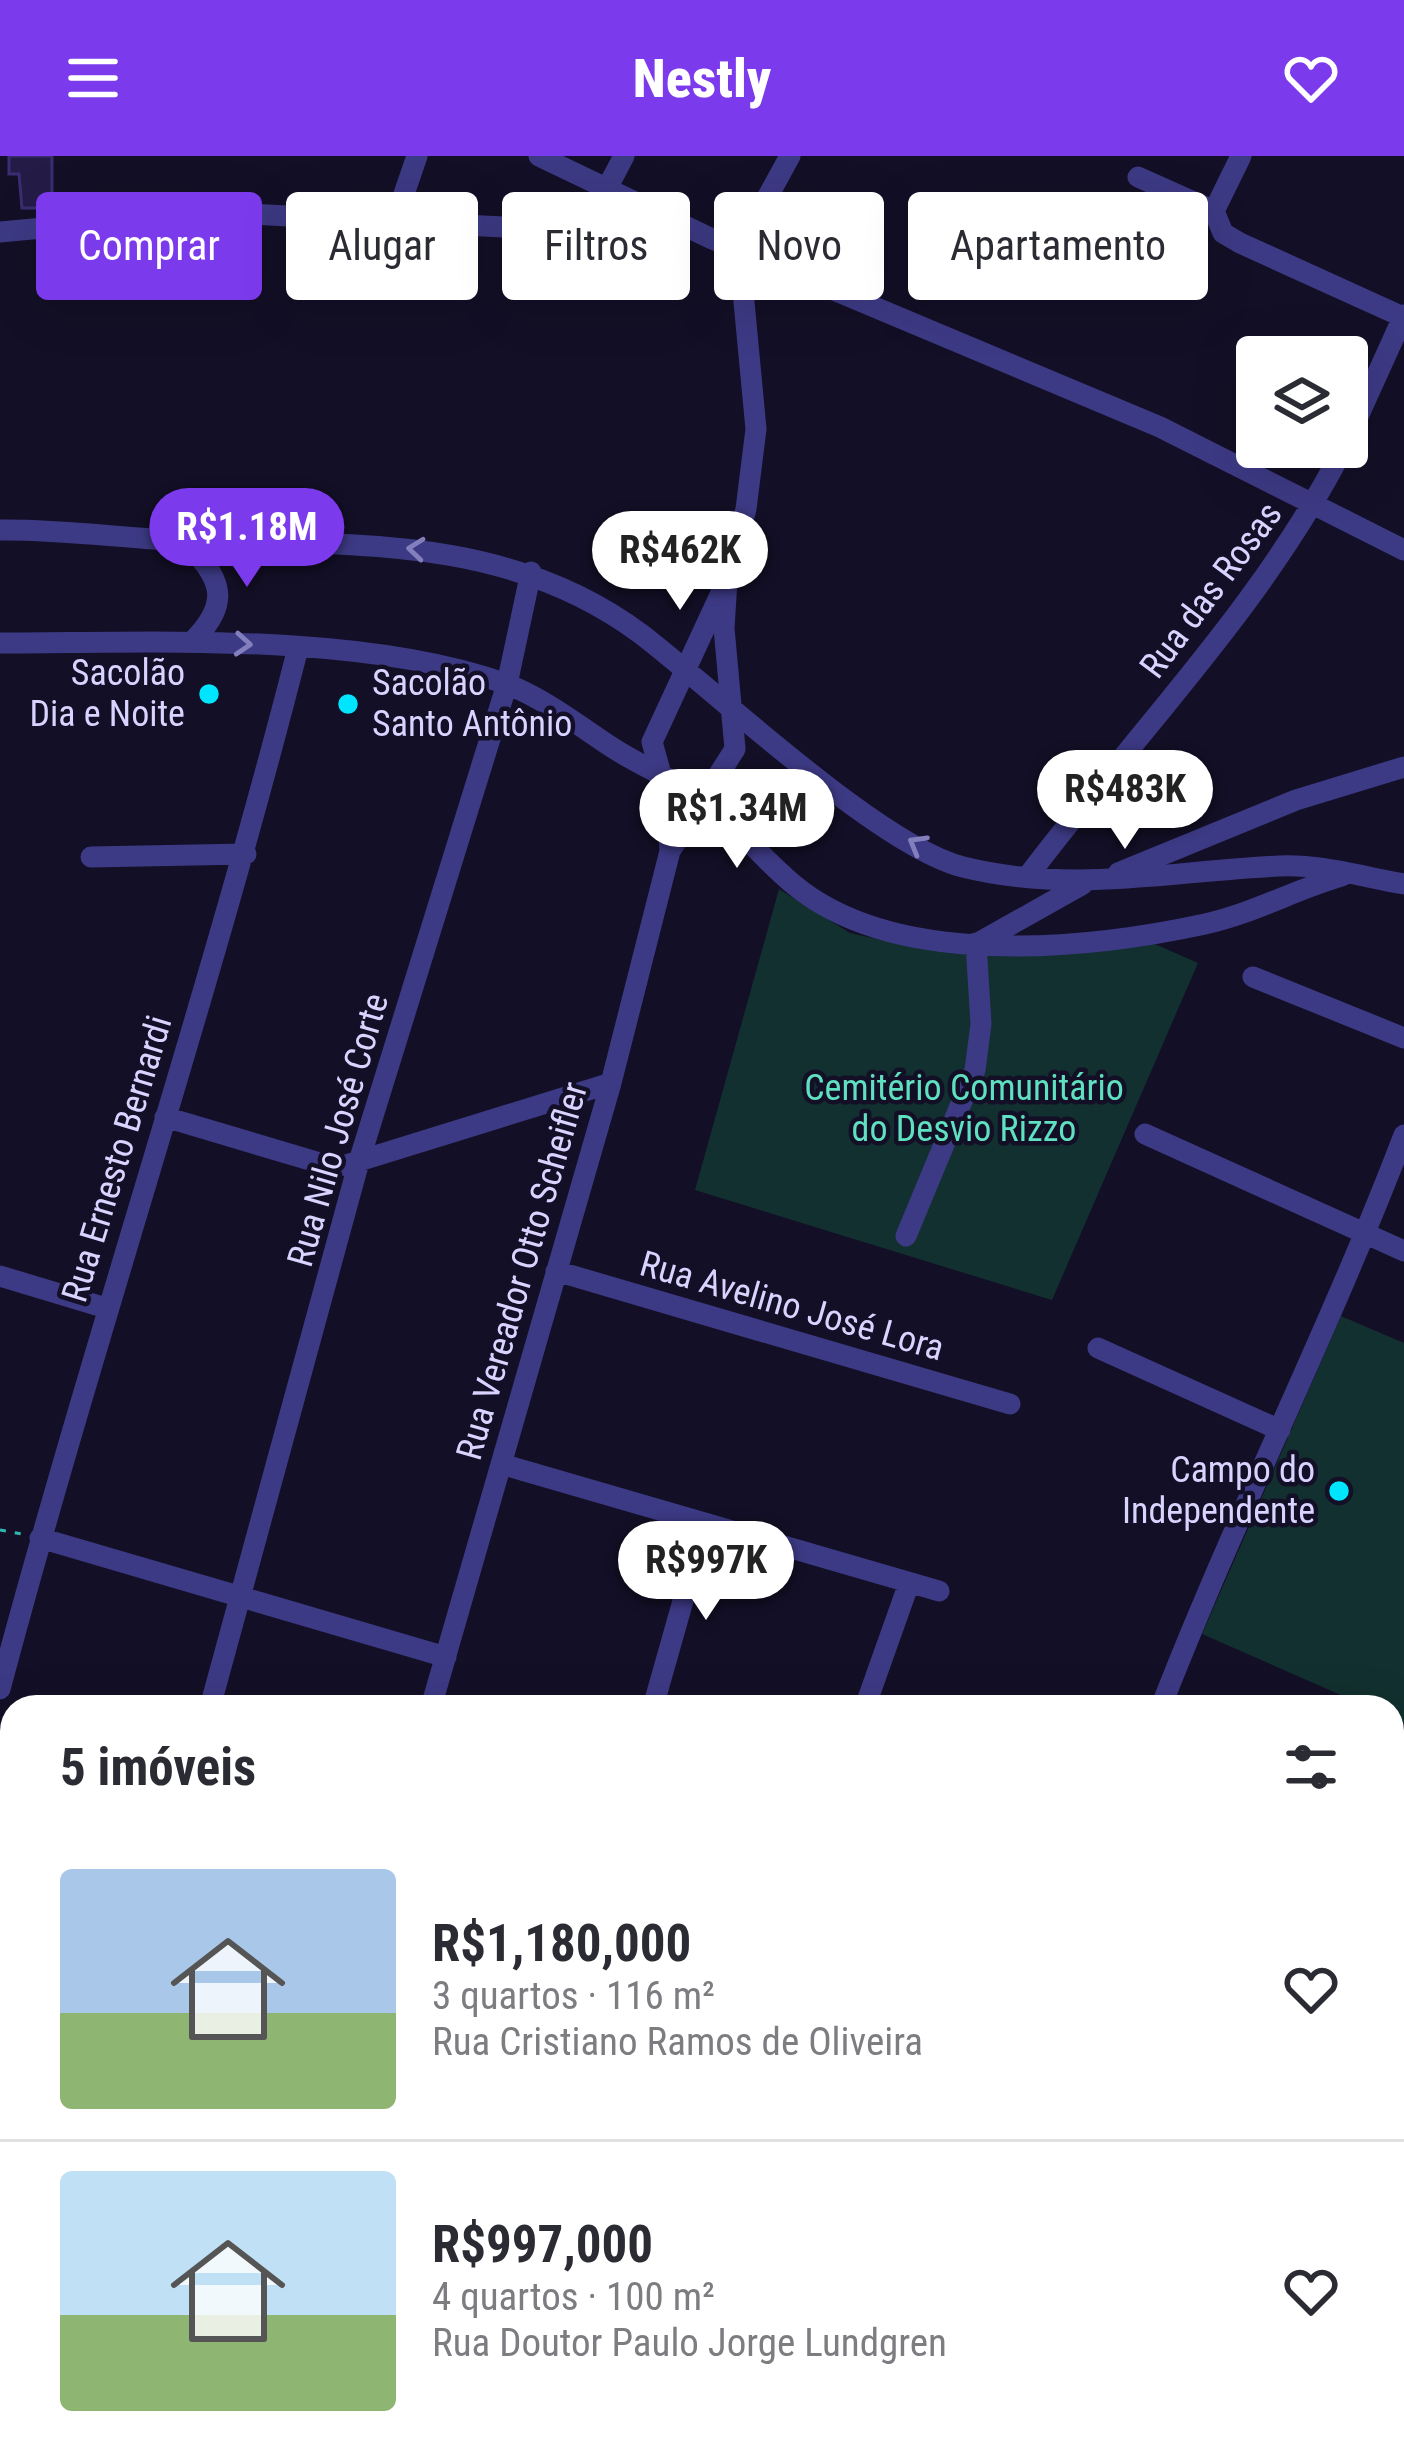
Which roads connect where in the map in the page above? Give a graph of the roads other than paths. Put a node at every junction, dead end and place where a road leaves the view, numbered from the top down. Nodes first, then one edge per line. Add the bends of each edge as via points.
1 (417, 156) edge
2 (539, 156) edge
3 (624, 156) edge
4 (790, 156) edge
5 (1240, 156) edge
6 (1138, 177) dead end
7 (608, 188) junction
8 (405, 192) edge
9 (606, 192) edge
10 (616, 192) edge
11 (770, 192) edge
12 (1214, 211) junction
13 (286, 218) edge
14 (0, 232) edge
15 (744, 300) edge
16 (859, 300) edge
17 (1404, 316) edge
18 (1368, 395) edge
19 (1334, 468) edge
20 (1314, 506) junction
21 (0, 530) edge
22 (186, 541) junction
23 (1404, 550) edge
24 (531, 572) junction
25 (727, 580) junction
26 (193, 641) junction
27 (0, 643) edge
28 (298, 648) junction
29 (685, 671) junction
30 (507, 684) junction
31 (730, 703) junction
32 (1404, 766) edge
33 (662, 778) junction
34 (699, 798) junction
35 (1061, 832) junction
36 (670, 851) junction
37 (246, 854) junction
38 (92, 856) dead end
39 (1349, 874) junction
40 (1034, 877) junction
41 (1092, 882) junction
42 (1404, 884) edge
43 (986, 940) junction
44 (1253, 977) dead end
45 (1404, 1038) edge
46 (611, 1083) junction
47 (165, 1117) junction
48 (1145, 1134) dead end
49 (1404, 1135) edge
50 (360, 1158) junction
51 (1366, 1235) junction
52 (906, 1236) dead end
53 (1404, 1251) edge
54 (556, 1271) junction
55 (0, 1276) edge
56 (106, 1308) junction
57 (1098, 1348) dead end
58 (1010, 1404) dead end
59 (1280, 1430) junction
60 (501, 1464) junction
61 (705, 1523) junction
62 (40, 1538) junction
63 (909, 1583) junction
64 (939, 1591) dead end
65 (243, 1597) junction
66 (446, 1657) junction
67 (0, 1689) edge
68 (214, 1695) edge
69 (435, 1695) edge
70 (656, 1695) edge
71 (869, 1695) edge
72 (1166, 1695) edge

1 - 8 street
2 - 7 street
3 - 7 street
4 - 11 street
5 - 12 street
6 - 12 street
7 - 9 street
7 - 10 street
12 - 17 street via 1223,233 1240,243
13 - 14 street via 212,212
15 - 25 street via 756,429
16 - 20 street via 1160,428
17 - 18 street, Rua das Rosas
19 - 20 street, Rua das Rosas
20 - 23 street
20 - 35 street, Rua das Rosas via 1241,614
21 - 22 street
24 -> 22 street via 345,541
22 - 26 street via 213,571 219,594 213,621
24 - 29 street via 639,632
24 - 30 street, Rua Nilo José Corte
25 - 29 street, Rua Vereador Otto Scheifler
25 - 31 street, Rua Vereador Otto Scheifler
26 - 27 street
26 -> 28 street
28 - 30 street
28 - 37 street, Rua Ernesto Bernardi
29 - 31 street
29 - 33 street, Rua Vereador Otto Scheifler via 652,742
30 - 33 street
30 - 50 street, Rua Nilo José Corte
31 - 34 street, Rua Vereador Otto Scheifler via 732,761
40 -> 31 street via 961,867 894,832
32 - 41 street
33 - 34 street
33 - 36 street, Rua Vereador Otto Scheifler
34 - 36 street, Rua Vereador Otto Scheifler
34 - 43 street via 841,916
35 - 40 street, Rua das Rosas
35 - 41 street via 1067,866
36 - 46 street, Rua Vereador Otto Scheifler
37 - 38 street
37 - 47 street, Rua Ernesto Bernardi
39 - 41 street via 1279,866
39 - 42 street
39 - 43 street via 1209,923 1073,944
40 - 41 street
40 - 43 street, Rua das Rosas
41 - 43 street
43 - 52 street via 975,1070
44 - 45 street
46 - 50 street
46 - 54 street, Rua Vereador Otto Scheifler
47 - 50 street via 330,1166
47 - 56 street, Rua Ernesto Bernardi
48 - 51 street
49 - 51 street
50 - 65 street, Rua Nilo José Corte
51 - 53 street
51 - 59 street
54 - 58 street, Rua Avelino José Lora
54 - 60 street, Rua Vereador Otto Scheifler
55 - 56 street
56 - 62 street, Rua Ernesto Bernardi
57 - 59 street
59 - 72 street
60 - 61 street
60 - 66 street, Rua Vereador Otto Scheifler
61 - 63 street
61 - 70 street
62 - 65 street
62 - 67 street, Rua Ernesto Bernardi
63 - 64 street
63 - 71 street
65 - 66 street
65 - 68 street, Rua Nilo José Corte
66 - 69 street, Rua Vereador Otto Scheifler

